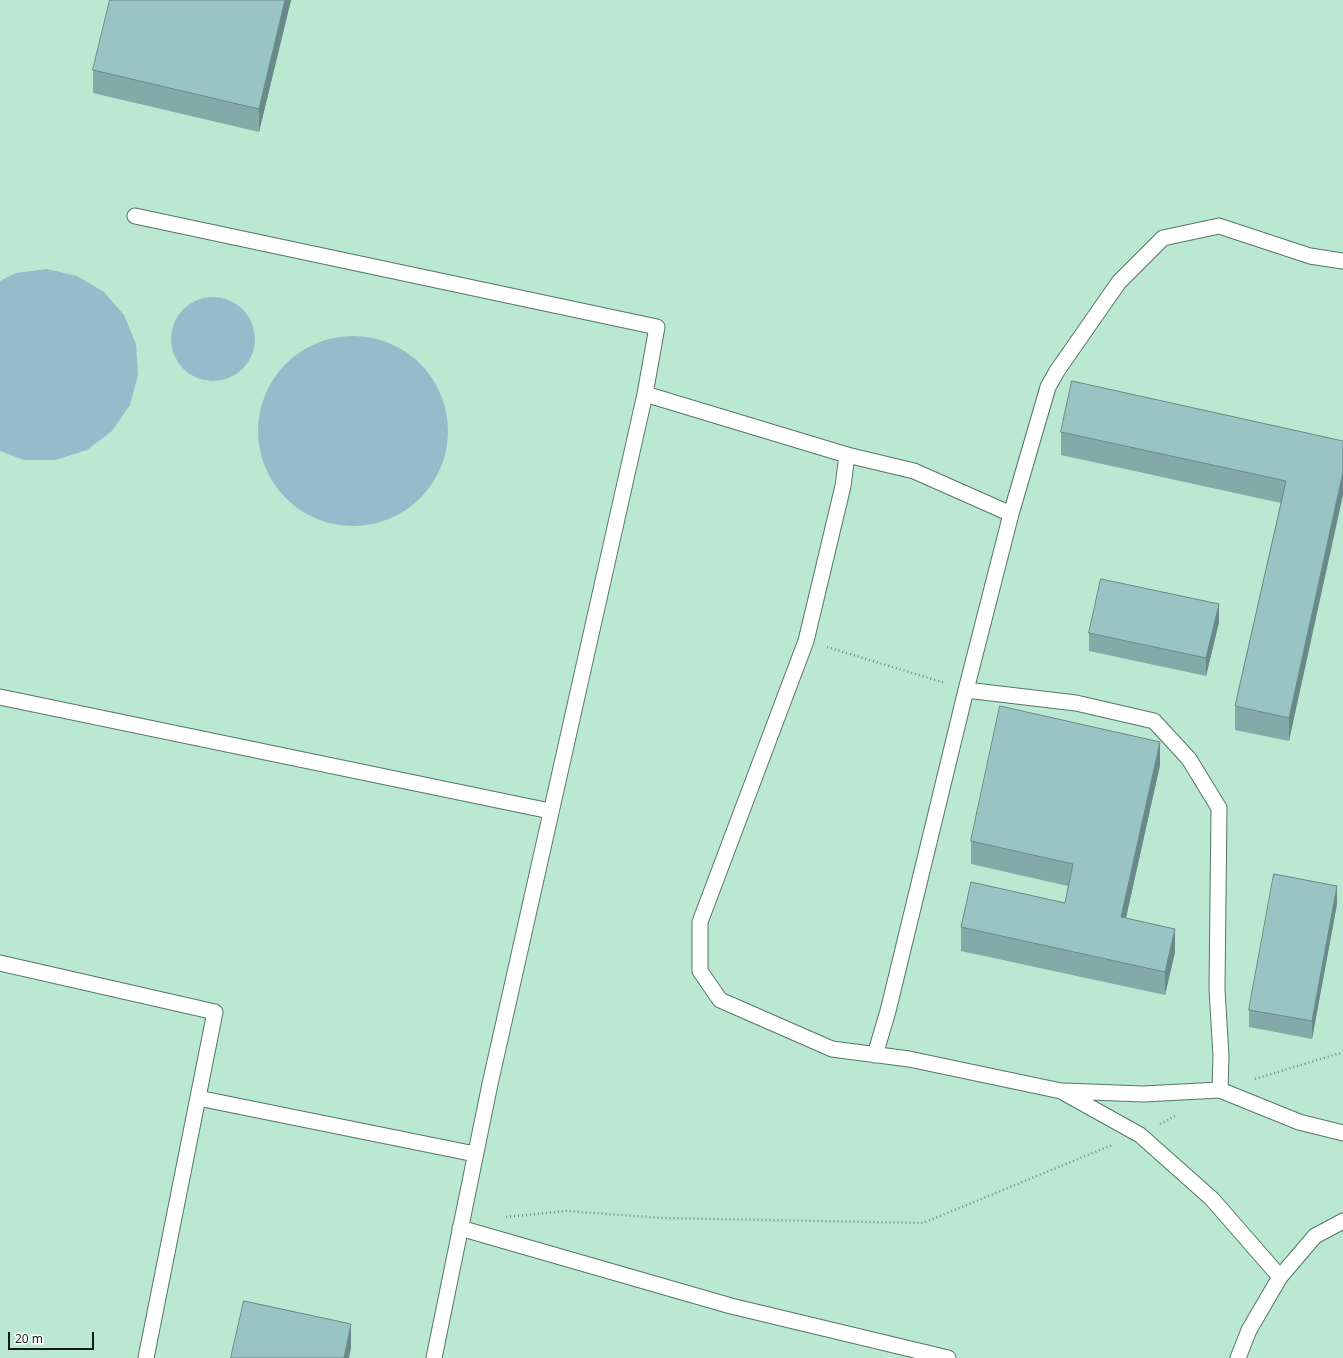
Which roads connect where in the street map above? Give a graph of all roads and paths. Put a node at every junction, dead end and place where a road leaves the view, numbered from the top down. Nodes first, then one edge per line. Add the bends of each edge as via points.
1 (135, 216) dead end
2 (1343, 261) edge
3 (645, 394) junction
4 (847, 455) junction
5 (1012, 514) junction
6 (806, 641) junction
7 (966, 690) junction
8 (0, 697) edge
9 (550, 811) junction
10 (0, 963) edge
11 (1343, 1053) edge
12 (875, 1055) junction
13 (1061, 1090) junction
14 (1220, 1090) junction
15 (198, 1098) junction
16 (1180, 1113) dead end
17 (1343, 1133) edge
18 (1140, 1135) junction
19 (476, 1154) junction
20 (502, 1218) dead end
21 (1343, 1221) edge
22 (460, 1228) junction
23 (1280, 1277) junction
24 (146, 1358) edge
25 (434, 1358) edge
26 (948, 1358) edge
27 (1238, 1358) edge

1 - 3 lane via 657,327
2 - 5 lane via 1310,256 1219,226 1163,238 1120,282 1048,387
3 - 4 lane
3 - 9 lane
4 - 5 lane via 914,471
4 - 6 lane via 843,486
5 - 7 lane
6 - 7 path
6 - 12 lane via 700,922 700,971 720,1000 832,1049
7 - 12 lane
7 - 14 lane via 1076,704 1154,721 1189,759 1219,808 1217,989 1221,1056
8 - 9 lane
9 - 19 lane
10 - 15 lane via 215,1012
11 - 14 path
12 - 13 lane via 909,1059
13 - 14 lane via 1143,1094
13 - 18 lane
14 - 17 lane via 1299,1122
15 - 19 lane
15 - 24 lane
16 - 18 path
18 - 20 path via 923,1223 662,1218 566,1211
18 - 23 lane via 1212,1199
19 - 22 lane
21 - 23 lane via 1315,1236
22 - 25 lane
22 - 26 lane via 731,1306
23 - 27 lane via 1249,1330

